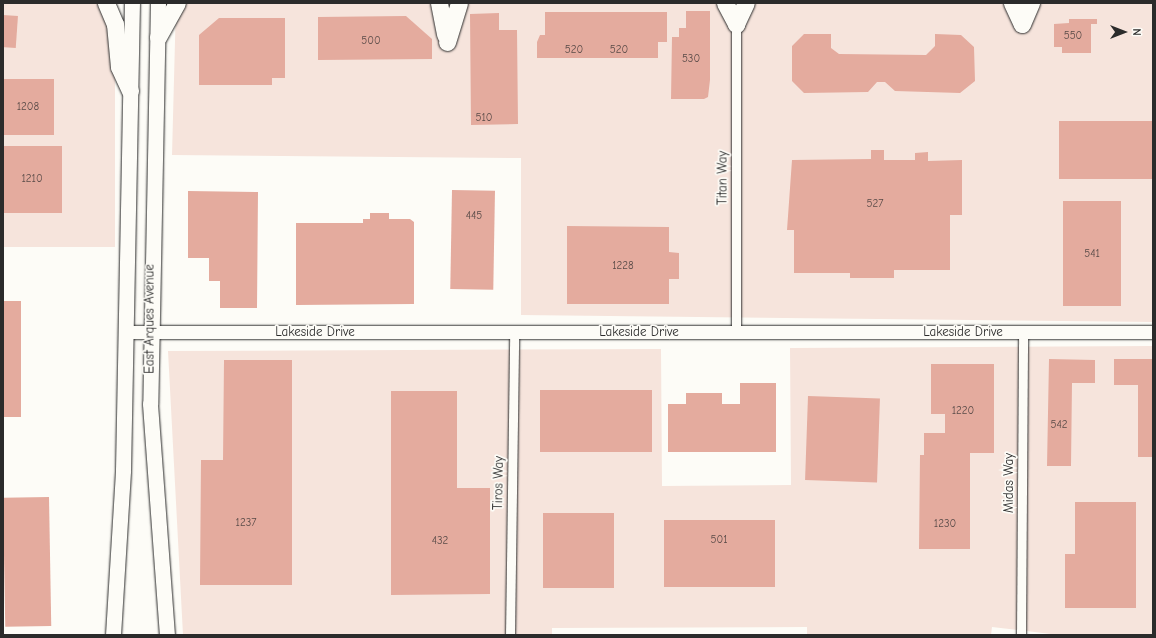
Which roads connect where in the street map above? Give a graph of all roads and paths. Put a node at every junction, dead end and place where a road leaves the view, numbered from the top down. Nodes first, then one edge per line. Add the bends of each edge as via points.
1 (106, 3) edge
2 (132, 3) edge
3 (158, 3) edge
4 (177, 3) edge
5 (439, 3) edge
6 (459, 3) edge
7 (726, 3) edge
8 (746, 3) edge
9 (1012, 3) edge
10 (1030, 3) edge
11 (736, 24) junction
12 (158, 37) junction
13 (130, 91) junction
14 (125, 332) junction
15 (149, 332) junction
16 (514, 332) junction
17 (736, 332) junction
18 (1023, 332) junction
19 (1153, 332) edge
20 (113, 635) edge
21 (167, 635) edge
22 (510, 635) edge
23 (1021, 635) edge

1 - 13 highway via 115,24 119,67
2 - 13 main road, East Arques Avenue
3 - 12 main road, East Arques Avenue
4 - 12 highway
5 - 6 highway via 447,42
7 - 11 highway
8 - 11 highway
9 - 10 highway via 1022,24
11 - 17 street, Titan Way
12 - 15 main road, East Arques Avenue
13 - 14 main road, East Arques Avenue
14 - 15 street, Lakeside Drive
14 - 20 main road, East Arques Avenue via 123,470
15 - 16 street, Lakeside Drive
15 - 21 main road, East Arques Avenue via 151,439
16 - 17 street, Lakeside Drive
16 - 22 street, Tiros Way
17 - 18 street, Lakeside Drive
18 - 19 street, Lakeside Drive
18 - 23 street, Midas Way

